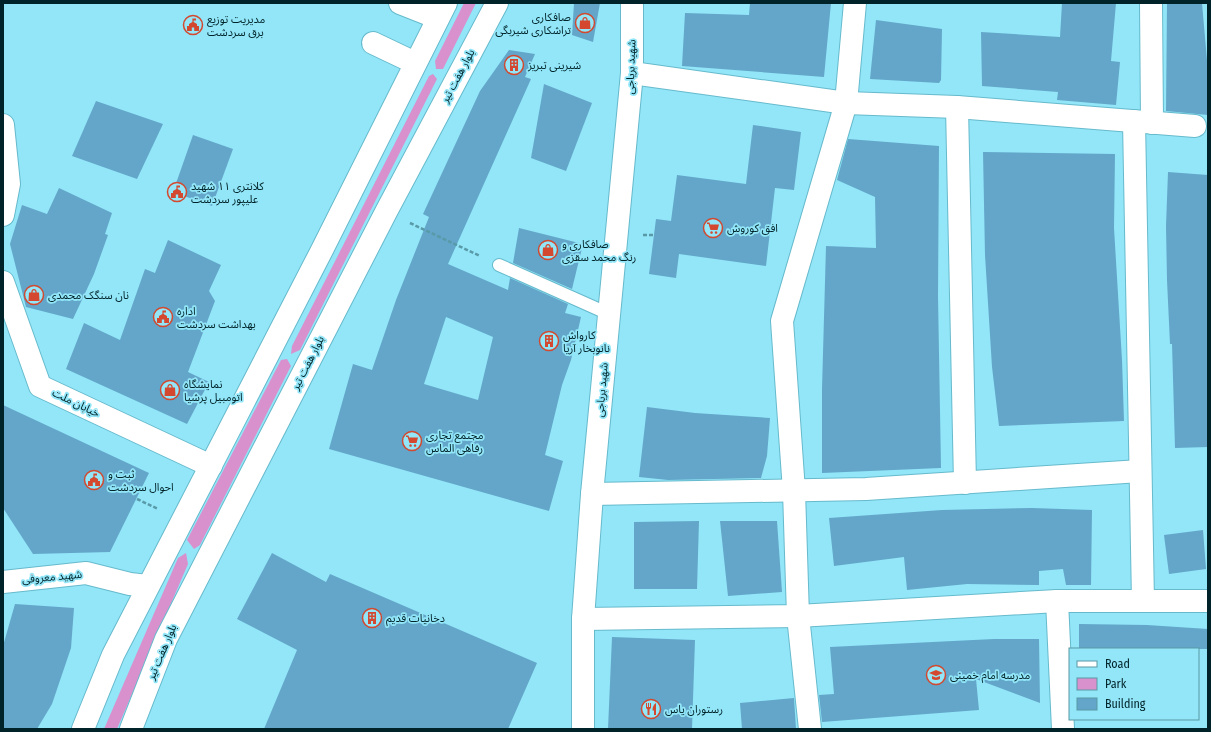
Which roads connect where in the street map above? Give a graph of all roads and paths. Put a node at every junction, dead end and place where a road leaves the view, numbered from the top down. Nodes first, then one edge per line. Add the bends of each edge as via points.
1 (400, 3) edge
2 (497, 3) edge
3 (632, 3) edge
4 (855, 3) edge
5 (1151, 3) edge
6 (442, 11) edge
7 (373, 43) dead end
8 (416, 63) junction
9 (632, 73) junction
10 (846, 103) junction
11 (957, 107) junction
12 (1143, 122) junction
13 (3, 126) edge
14 (1195, 126) dead end
15 (386, 212) junction
16 (3, 214) edge
17 (499, 265) joint
18 (3, 282) edge
19 (8, 310) edge
20 (609, 314) junction
21 (211, 466) junction
22 (1140, 471) junction
23 (965, 483) junction
24 (794, 491) junction
25 (592, 494) junction
26 (3, 582) edge
27 (148, 586) junction
28 (1057, 601) junction
29 (1143, 601) junction
30 (1208, 601) edge
31 (798, 616) junction
32 (583, 619) junction
33 (84, 729) edge
34 (131, 729) edge
35 (583, 729) edge
36 (810, 729) edge
37 (1063, 729) edge

1 - 6 street
2 - 15 street, بلوار هفت تیر
3 - 9 street, شهید بریاجی
4 - 10 street
5 - 12 street
6 - 8 street
7 - 8 street
8 - 21 street
9 - 10 street
9 - 20 street, شهید بریاجی
10 - 11 street
10 - 24 street via 782,321
11 - 12 street
11 - 23 street
12 - 14 street
12 - 22 street
13 - 16 street via 9,184
15 - 17 path
15 - 34 street, بلوار هفت تیر via 166,639
17 - 20 lane
18 - 19 street, خیابان ملت
19 - 21 street, خیابان ملت via 40,386
20 - 25 street, شهید بریاجی
21 - 27 street
22 - 23 street
22 - 29 street
23 - 24 street
24 - 25 street
24 - 31 street
25 - 32 street, شهید بریاجی
26 - 27 street, شهید معروفی via 86,573
27 - 33 street via 113,655
28 - 29 street
28 - 31 street
28 - 37 street
29 - 30 street
31 - 32 street
31 - 36 street
32 - 35 street, شهید بریاجی

